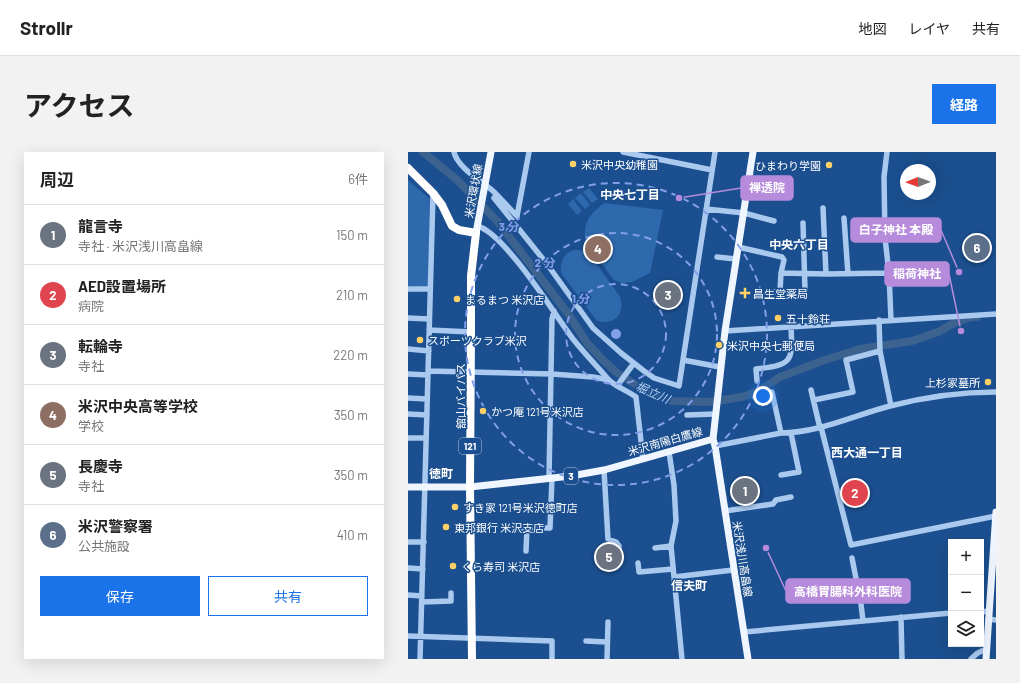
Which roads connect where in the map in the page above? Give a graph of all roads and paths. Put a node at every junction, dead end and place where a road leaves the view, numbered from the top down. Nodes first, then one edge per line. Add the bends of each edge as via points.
1 (454, 152) edge
2 (491, 152) edge
3 (529, 152) edge
4 (623, 152) edge
5 (715, 152) edge
6 (753, 152) edge
7 (887, 152) edge
8 (408, 168) edge
9 (712, 170) junction
10 (484, 189) junction
11 (433, 193) junction
12 (494, 198) dead end
13 (823, 208) dead end
14 (706, 209) junction
15 (744, 213) junction
16 (844, 218) dead end
17 (774, 221) dead end
18 (803, 223) dead end
19 (477, 230) junction
20 (738, 247) junction
21 (717, 257) dead end
22 (736, 259) junction
23 (890, 272) junction
24 (781, 273) junction
25 (804, 274) junction
26 (826, 274) junction
27 (848, 274) junction
28 (408, 289) edge
29 (430, 290) junction
30 (805, 290) dead end
31 (769, 293) dead end
32 (554, 311) junction
33 (996, 314) edge
34 (408, 318) edge
35 (429, 319) junction
36 (879, 320) junction
37 (891, 320) junction
38 (791, 327) junction
39 (429, 330) junction
40 (725, 331) junction
41 (471, 332) junction
42 (408, 349) edge
43 (428, 350) junction
44 (880, 351) junction
45 (683, 360) junction
46 (632, 366) junction
47 (720, 367) junction
48 (428, 373) junction
49 (471, 373) junction
50 (408, 374) edge
51 (552, 374) junction
52 (609, 380) junction
53 (757, 381) dead end
54 (617, 385) junction
55 (811, 390) dead end
56 (772, 392) dead end
57 (996, 392) edge
58 (408, 398) edge
59 (427, 399) junction
60 (814, 400) junction
61 (891, 406) junction
62 (715, 413) junction
63 (408, 414) edge
64 (427, 415) junction
65 (687, 415) dead end
66 (821, 427) junction
67 (781, 433) junction
68 (791, 433) junction
69 (408, 438) edge
70 (426, 438) junction
71 (714, 442) junction
72 (668, 452) junction
73 (643, 459) junction
74 (604, 470) junction
75 (781, 475) dead end
76 (551, 478) junction
77 (408, 487) edge
78 (425, 487) junction
79 (470, 487) junction
80 (790, 497) dead end
81 (725, 511) junction
82 (996, 512) edge
83 (996, 516) edge
84 (516, 528) dead end
85 (527, 528) junction
86 (408, 542) edge
87 (424, 542) junction
88 (671, 546) junction
89 (654, 548) dead end
90 (526, 551) dead end
91 (619, 556) dead end
92 (852, 558) dead end
93 (638, 563) dead end
94 (408, 568) edge
95 (423, 569) junction
96 (673, 569) junction
97 (733, 570) junction
98 (674, 577) junction
99 (451, 593) dead end
100 (408, 595) edge
101 (422, 596) junction
102 (422, 602) junction
103 (984, 612) edge
104 (989, 612) junction
105 (948, 613) edge
106 (901, 617) junction
107 (992, 620) edge
108 (863, 621) junction
109 (608, 622) dead end
110 (744, 632) junction
111 (408, 636) edge
112 (422, 636) junction
113 (472, 637) junction
114 (586, 641) dead end
115 (607, 642) junction
116 (986, 650) junction
117 (420, 659) edge
118 (472, 659) edge
119 (552, 659) edge
120 (607, 659) edge
121 (682, 659) edge
122 (748, 659) edge
123 (902, 659) edge
124 (971, 659) edge
125 (986, 659) edge

1 - 10 street via 456,159
2 - 10 main road, 米沢環状線
3 - 10 street via 517,216 492,191
4 - 9 street
5 - 9 street
6 - 15 main road, 米沢南陽白鷹線
7 - 23 street via 884,177 885,238
8 - 11 highway
9 - 14 street
10 - 19 main road, 米沢環状線
11 - 19 highway via 452,226 459,230
11 - 29 street
12 - 46 street via 547,264 593,328
13 - 26 street
14 - 15 street
14 - 45 street
15 - 17 street
15 - 20 main road, 米沢南陽白鷹線
16 - 27 street
18 - 25 street
19 - 32 street via 484,227 503,245
19 - 41 highway, 舘山バイパス / 121 via 471,276
20 - 22 main road, 米沢南陽白鷹線
20 - 24 street via 782,257 784,260
21 - 22 street
22 - 40 main road, 米沢南陽白鷹線
23 - 27 street
23 - 37 street
24 - 25 street
24 - 31 street via 780,291
25 - 26 street
25 - 30 street
26 - 27 street
28 - 29 street
29 - 35 street
32 - 51 street
32 - 52 street via 574,340
33 - 37 street
34 - 35 street
35 - 39 street
36 - 37 street
36 - 38 street
36 - 44 street
38 - 40 street
38 - 53 street via 792,349 788,360 778,366 756,369
39 - 41 street
39 - 43 street
40 - 47 main road, 米沢南陽白鷹線
41 - 49 highway, 舘山バイパス / 121
42 - 43 street
43 - 48 street
44 - 60 street via 846,360 853,392
44 - 61 street
45 - 46 street via 679,386 654,378
45 - 47 street
46 - 54 street
47 - 62 main road, 米沢南陽白鷹線
48 - 49 street
48 - 50 street
48 - 59 street
49 - 51 street
49 - 79 highway, 舘山バイパス / 121
51 - 52 street
51 - 76 street
52 - 54 street
54 - 73 street via 636,397
55 - 60 street
56 - 67 street
57 - 61 street via 946,395
58 - 59 street
59 - 64 street
60 - 66 street
61 - 66 street
62 - 65 street
62 - 71 main road, 米沢南陽白鷹線
63 - 64 street
64 - 70 street
66 - 68 street
66 - 83 street via 850,545
67 - 68 street
67 - 71 street
68 - 75 street via 799,472
69 - 70 street
70 - 78 street
71 - 72 main road, 米沢南陽白鷹線 / 3
71 - 81 main road, 米沢浅川高畠線
72 - 73 main road, 米沢南陽白鷹線 / 3
72 - 88 street via 676,521
73 - 74 main road, 米沢南陽白鷹線 / 3
74 - 76 main road, 米沢南陽白鷹線 / 3
74 - 91 street via 608,539 619,546
76 - 79 main road, 米沢南陽白鷹線 / 3
76 - 85 street via 550,528
77 - 78 main road, 米沢南陽白鷹線 / 3
78 - 79 main road, 米沢南陽白鷹線 / 3
78 - 87 street
79 - 113 highway, 舘山バイパス / 121
80 - 81 street via 776,500 773,504
81 - 97 main road, 米沢浅川高畠線
82 - 83 main road
83 - 104 main road
84 - 85 street
85 - 90 street
86 - 87 street
87 - 95 street
88 - 89 street
88 - 96 street
92 - 108 street
93 - 96 street via 639,572
94 - 95 street
95 - 101 street
96 - 98 street
97 - 98 street
97 - 110 main road, 米沢浅川高畠線
98 - 121 street
99 - 102 street via 451,602
100 - 101 street
101 - 102 street
102 - 112 street
103 - 104 street
104 - 107 main road
105 - 106 street
106 - 108 street
106 - 123 street
107 - 116 main road
108 - 110 street
109 - 115 street
110 - 122 main road, 米沢浅川高畠線
111 - 112 street
112 - 113 street
112 - 117 street
113 - 118 highway, 舘山バイパス / 121
113 - 119 street via 552,642
114 - 115 street
115 - 120 street
116 - 124 street via 976,653
116 - 125 main road

